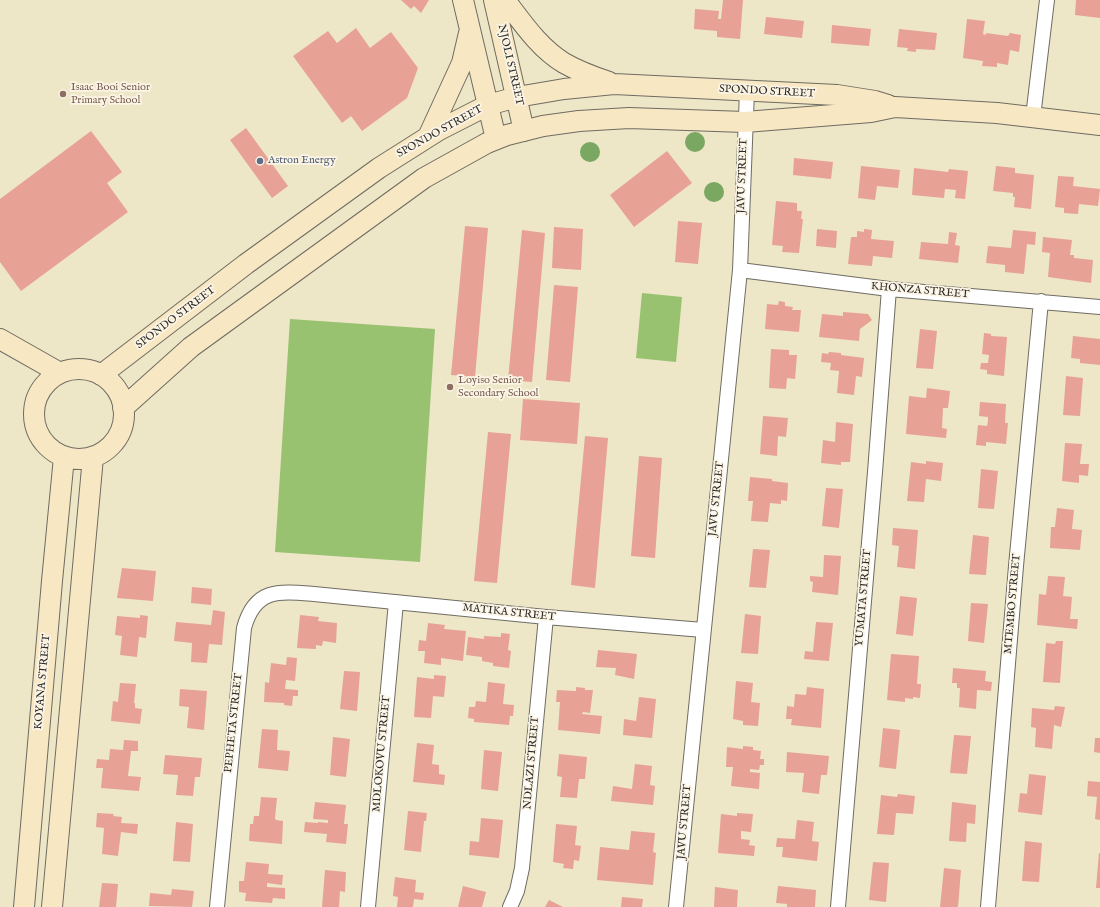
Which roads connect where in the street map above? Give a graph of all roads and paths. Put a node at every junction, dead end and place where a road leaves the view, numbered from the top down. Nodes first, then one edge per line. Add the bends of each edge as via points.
1 (463, 0) edge
2 (494, 0) edge
3 (505, 0) edge
4 (1047, 0) edge
5 (470, 29) junction
6 (614, 84) junction
7 (747, 91) junction
8 (517, 97) junction
9 (488, 105) junction
10 (895, 108) junction
11 (1033, 117) junction
12 (744, 122) junction
13 (1100, 125) edge
14 (524, 131) junction
15 (428, 137) junction
16 (496, 139) junction
17 (740, 270) junction
18 (889, 289) junction
19 (1041, 301) junction
20 (1100, 307) edge
21 (0, 340) edge
22 (60, 373) junction
23 (101, 375) junction
24 (123, 408) junction
25 (64, 457) junction
26 (93, 457) junction
27 (314, 594) joint
28 (396, 602) junction
29 (546, 617) junction
30 (704, 630) junction
31 (24, 907) edge
32 (52, 907) edge
33 (217, 907) edge
34 (368, 907) edge
35 (510, 907) edge
36 (676, 907) edge
37 (838, 907) edge
38 (988, 907) edge

1 - 5 main road
2 - 8 main road, NJOLI STREET
3 - 6 main road via 526,28 551,53 581,72
4 - 11 street
5 - 9 main road
5 - 15 main road via 462,63
6 - 7 main road, SPONDO STREET
6 - 8 main road, SPONDO STREET via 564,88
7 - 10 main road, SPONDO STREET via 837,95 875,101
7 - 12 street, JAVU STREET
8 - 9 main road, SPONDO STREET
8 - 14 main road, NJOLI STREET
9 - 15 main road, SPONDO STREET
9 - 16 main road
10 - 11 main road, SPONDO STREET
10 - 12 main road, SPONDO STREET
11 - 13 main road, SPONDO STREET
12 - 14 main road, SPONDO STREET via 629,118 578,121
12 - 17 street, JAVU STREET
14 - 16 main road, SPONDO STREET
15 - 23 main road, SPONDO STREET via 379,168 252,260
16 - 24 main road, SPONDO STREET via 424,178 352,229 191,347
17 - 18 street, KHONZA STREET
17 - 30 street, JAVU STREET
18 - 19 street, KHONZA STREET
18 - 37 street, YUMATA STREET
19 - 20 street, KHONZA STREET
19 - 38 street, MTEMBO STREET
21 - 22 main road
22 - 23 main road via 81,369
22 - 25 main road via 44,386 38,395 34,416 36,427 46,445
23 - 24 main road via 120,395
24 - 26 main road via 124,418 117,438 107,450
25 - 26 main road
25 - 31 main road, KOYANA STREET
26 - 32 main road
27 - 28 street, MATIKA STREET
27 - 33 street, PEPHETA STREET via 285,592 268,595 255,605 247,618
28 - 29 street, MATIKA STREET
28 - 34 street, MDLOKOVU STREET
29 - 30 street, MATIKA STREET
29 - 35 street, NDLAZI STREET via 522,868
30 - 36 street, JAVU STREET

